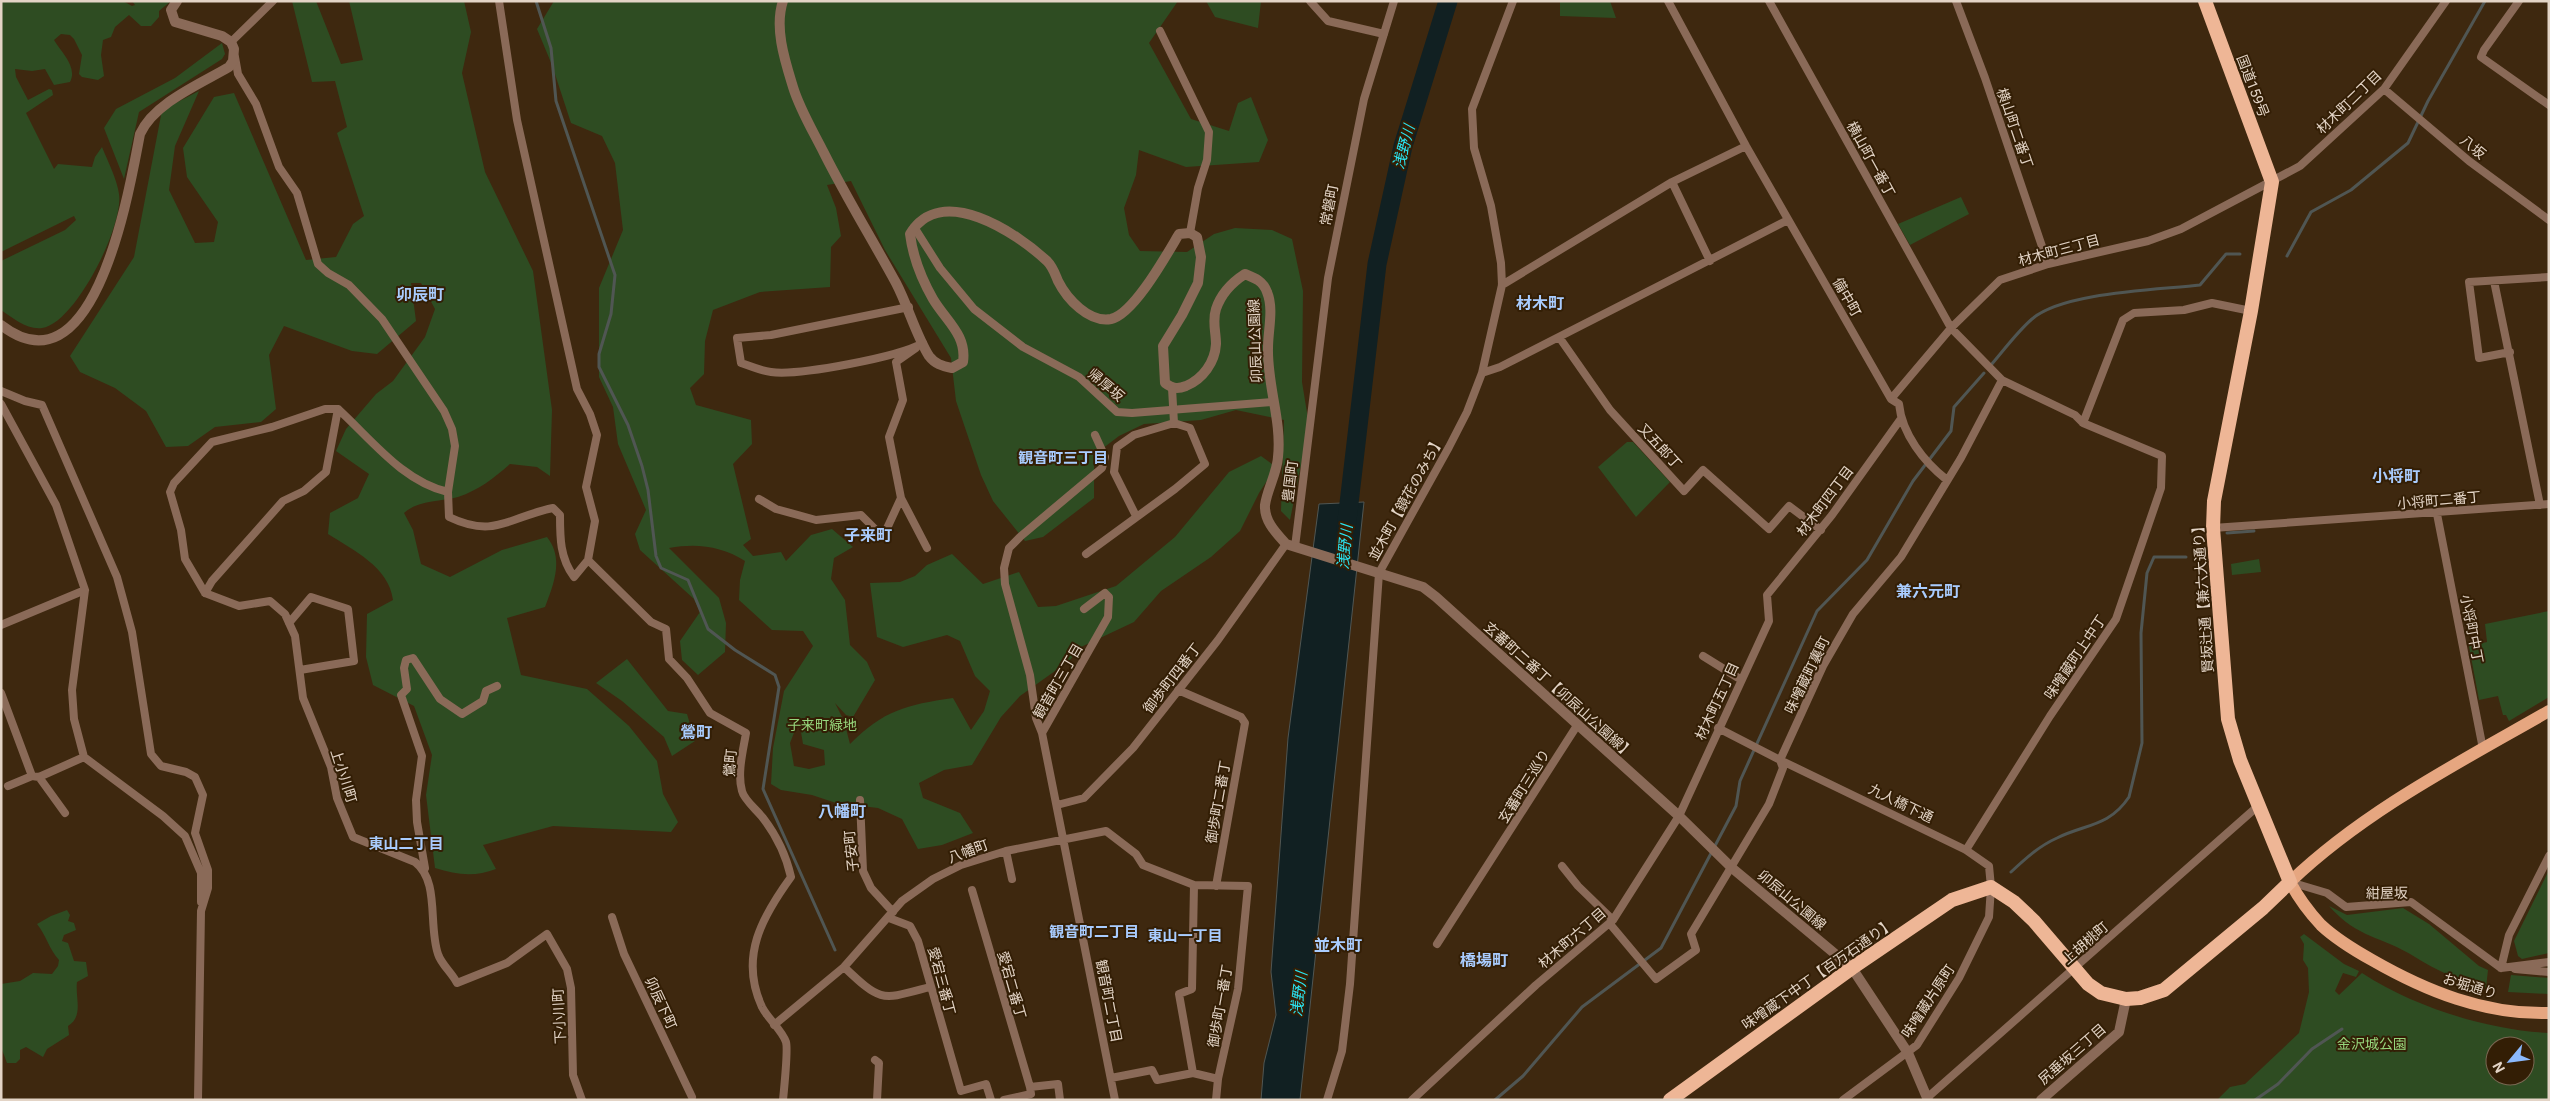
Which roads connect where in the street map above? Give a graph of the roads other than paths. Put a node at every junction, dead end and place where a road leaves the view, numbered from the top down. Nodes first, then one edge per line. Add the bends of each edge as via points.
1 (177, 1) edge
2 (272, 1) edge
3 (500, 1) edge
4 (783, 1) edge
5 (1310, 1) edge
6 (1394, 1) edge
7 (1513, 1) edge
8 (1668, 1) edge
9 (1769, 1) edge
10 (1956, 1) edge
11 (2205, 1) edge
12 (2436, 1) edge
13 (2446, 1) edge
14 (2519, 1) edge
15 (2441, 9) junction
16 (1160, 31) dead end
17 (1384, 34) junction
18 (231, 42) junction
19 (234, 55) junction
20 (2384, 89) junction
21 (2549, 105) edge
22 (1746, 146) junction
23 (1672, 182) junction
24 (2272, 182) junction
25 (1788, 220) junction
26 (2549, 220) edge
27 (914, 227) junction
28 (1190, 233) junction
29 (1710, 261) junction
30 (2048, 264) junction
31 (2549, 277) edge
32 (2494, 282) junction
33 (1502, 285) junction
34 (908, 307) junction
35 (2252, 311) junction
36 (1, 325) edge
37 (1951, 328) junction
38 (1559, 337) junction
39 (921, 344) junction
40 (2510, 352) junction
41 (1482, 373) junction
42 (2002, 380) junction
43 (1172, 388) junction
44 (1, 391) edge
45 (1891, 399) junction
46 (1273, 402) junction
47 (1, 404) edge
48 (338, 410) junction
49 (1310, 418) joint
50 (1900, 420) junction
51 (1174, 423) junction
52 (2083, 423) junction
53 (1095, 435) dead end
54 (1947, 480) junction
55 (448, 492) junction
56 (901, 498) junction
57 (759, 499) dead end
58 (2544, 505) edge
59 (2437, 514) junction
60 (1136, 516) junction
61 (2213, 528) junction
62 (1821, 530) junction
63 (1295, 546) junction
64 (927, 548) dead end
65 (1086, 554) dead end
66 (588, 560) junction
67 (1374, 571) junction
68 (85, 590) junction
69 (205, 593) junction
70 (1767, 595) joint
71 (1084, 609) dead end
72 (289, 623) junction
73 (1, 625) edge
74 (1703, 656) dead end
75 (300, 670) junction
76 (1740, 679) junction
77 (497, 686) dead end
78 (1178, 690) junction
79 (1, 693) edge
80 (2549, 711) edge
81 (1578, 724) junction
82 (1718, 728) junction
83 (1042, 733) junction
84 (2482, 749) junction
85 (84, 757) junction
86 (1780, 760) junction
87 (35, 776) junction
88 (8, 786) dead end
89 (860, 800) dead end
90 (1057, 805) junction
91 (2258, 806) junction
92 (65, 813) dead end
93 (1679, 816) junction
94 (1065, 840) junction
95 (1713, 849) joint
96 (1966, 850) junction
97 (1006, 851) junction
98 (2549, 856) edge
99 (1562, 866) dead end
100 (1732, 868) junction
101 (1012, 879) dead end
102 (2290, 882) junction
103 (431, 884) junction
104 (1194, 886) junction
105 (1216, 886) junction
106 (1992, 887) junction
107 (972, 890) dead end
108 (201, 911) junction
109 (891, 915) junction
110 (612, 917) dead end
111 (1612, 922) junction
112 (1437, 944) dead end
113 (2549, 962) edge
114 (844, 967) junction
115 (1852, 968) junction
116 (2075, 968) junction
117 (2500, 968) junction
118 (2549, 972) edge
119 (930, 987) junction
120 (2126, 999) junction
121 (2549, 1013) edge
122 (774, 1025) junction
123 (1908, 1052) junction
124 (875, 1060) dead end
125 (1193, 1073) junction
126 (1111, 1078) junction
127 (1218, 1079) junction
128 (1030, 1087) junction
129 (692, 1097) dead end
130 (1928, 1099) edge
131 (198, 1100) edge
132 (582, 1100) edge
133 (783, 1100) edge
134 (877, 1100) edge
135 (991, 1100) edge
136 (1004, 1100) edge
137 (1060, 1100) edge
138 (1115, 1100) edge
139 (1216, 1100) edge
140 (1327, 1100) edge
141 (1412, 1100) edge
142 (1670, 1100) edge
143 (1843, 1100) edge
144 (2041, 1100) edge

1 - 18 street via 171,10 175,22 215,33
2 - 18 street
3 - 66 street via 517,120 577,390 597,435 586,487 595,521
4 - 34 street via 781,38 804,115
5 - 17 street via 1328,21
6 - 17 street, 常磐町
7 - 33 street, 並木町【鏡花のみち】 via 1472,109 1474,148 1494,222
8 - 22 street, 備中町
9 - 37 street, 横山町一番丁
10 - 30 street, 横山町二番丁
11 - 24 highway, 国道159号
12 - 15 street
13 - 15 street, 材木町二丁目
14 - 21 street via 2481,57
15 - 20 street, 材木町二丁目
16 - 28 street via 1209,132 1208,160 1198,188
17 - 49 street, 常磐町 via 1364,99 1328,278
18 - 19 street
19 - 36 street via 229,67 162,107 145,122 116,244 86,309 70,329 54,339 36,342 16,336
19 - 55 street via 238,74 256,104 279,167 297,193 318,264 348,285 382,319 444,412 455,446
20 - 24 street, 材木町二丁目 via 2300,166
20 - 26 street, 八坂 via 2469,161
22 - 23 street
22 - 25 street, 備中町
23 - 29 street
23 - 33 street
24 - 30 street, 材木町三丁目 via 2173,232 2148,241
24 - 35 highway, 賢坂辻通【兼六大通り】
25 - 29 street
25 - 45 street, 備中町
27 - 28 street via 928,215 948,210 974,216 1001,228 1048,263 1076,305 1095,318 1112,319 1140,294 1179,234
27 - 39 street via 910,234 913,253 934,300 960,335 963,362 952,368 939,365
27 - 46 street, 帰厚坂 via 940,268 974,309 1023,347 1078,377 1117,412 1132,414
28 - 43 street via 1197,237 1201,257 1198,283 1163,346 1165,383
29 - 38 street
30 - 37 street, 材木町三丁目 via 2000,280
31 - 32 street
32 - 40 street
32 - 40 street via 2469,282 2479,358
33 - 41 street, 並木町【鏡花のみち】
34 - 39 street
34 - 39 street via 771,335 737,338 741,363 770,372 788,373 872,360
35 - 52 street via 2212,304 2184,310 2134,313 2123,320
35 - 61 highway, 賢坂辻通【兼六大通り】 via 2214,501
37 - 42 street, 横山町一番丁
37 - 45 street, 材木町三丁目
38 - 41 street
38 - 62 street, 又五郎丁 via 1610,410 1684,490 1703,470 1769,529 1790,506
39 - 56 street via 896,362 903,400 889,437
40 - 58 street
41 - 67 street, 並木町【鏡花のみち】 via 1449,447
42 - 52 street via 2076,415
42 - 54 street, 味噌蔵町裏町
43 - 46 street, 卯辰山公園線 via 1193,383 1211,365 1216,344 1216,310 1228,287 1245,274 1264,284 1270,302 1268,349
43 - 51 street, bridge
44 - 108 street via 25,402 42,405 116,577 132,632 151,754 161,766 196,777 203,795 195,833 208,870 208,888
45 - 50 street, 備中町 via 1899,404
46 - 63 street, 卯辰山公園線 via 1279,434 1278,458 1265,505 1268,523
47 - 68 street via 62,520
48 - 55 street via 404,470 431,488
48 - 69 street via 326,472 304,491 283,501
48 - 69 street via 325,409 212,442 174,483 170,492 185,559
49 - 63 street, 豊国町
50 - 54 street, 備中町 via 1926,462
50 - 62 street, 材木町四丁目
51 - 60 street via 1134,434 1117,447 1114,472
51 - 60 street via 1190,428 1204,464
52 - 96 street, 味噌蔵町上中丁 via 2162,456 2161,488 2116,618
53 - 83 street via 1105,457 1102,468 1020,536 1009,548 1004,568 1005,584
54 - 86 street, 味噌蔵町裏町 via 1901,557 1853,614 1824,666
55 - 66 street via 449,517 465,525 486,528 553,508 560,515 561,550 574,577
56 - 57 street via 883,537 861,515 816,520 776,509
56 - 64 street
58 - 59 street, 小将町二番丁
59 - 61 street, 小将町二番丁
59 - 84 street, 小将町中丁
60 - 65 street
61 - 91 highway, 賢坂辻通【兼六大通り】 via 2228,719
62 - 70 street, 材木町四丁目
63 - 67 street, 玄蕃町二番丁【卯辰山公園線】
63 - 78 street, 御歩町四番丁
66 - 122 street, 鶯町 via 652,622 666,629 668,659 687,678 710,712 746,733 742,792 770,830 786,858 791,876 760,926 752,970 756,992
67 - 81 street, 玄蕃町二番丁【卯辰山公園線】 via 1423,587
67 - 140 street, 並木町【鏡花のみち】 via 1350,984 1342,1051
68 - 73 street
68 - 85 street via 72,690 74,719
69 - 72 street, 上小川町 via 239,606 270,601 285,614
70 - 76 street, 材木町五丁目 via 1769,621
71 - 83 street, 観音町三丁目 via 1105,593 1109,597 1108,617
72 - 75 street, 上小川町 via 296,636
72 - 75 street via 311,597 348,609 354,661
74 - 76 street
75 - 103 street, 上小川町 via 303,698 331,768 337,798 353,837 415,862 422,867
76 - 82 street, 材木町五丁目
77 - 103 street via 486,691 483,701 462,714 440,699 413,658 406,660 407,689 401,695 422,756 416,800 417,822 422,862
78 - 90 street, 御歩町四番丁 via 1133,748 1091,792 1084,798
78 - 105 street, 御歩町二番丁 via 1241,717 1245,723
79 - 87 street
80 - 84 main road
81 - 93 street, 玄蕃町二番丁【卯辰山公園線】
81 - 112 street, 玄蕃町三巡り
82 - 86 street, 九人橋下通
82 - 93 street, 材木町五丁目
83 - 90 street, 観音町三丁目
84 - 102 main road via 2399,799 2316,857
85 - 87 street
85 - 108 street via 185,836 200,872
86 - 96 street, 九人橋下通
86 - 100 street, 味噌蔵町裏町 via 1782,768 1769,804
87 - 88 street
87 - 92 street
89 - 109 street, 子安町 via 863,871
90 - 94 street, 観音町三丁目
91 - 102 highway, 賢坂辻通【兼六大通り】
91 - 116 street, 上胡桃町
93 - 95 street, 玄蕃町二番丁【卯辰山公園線】
93 - 111 street, 材木町六丁目
94 - 97 street, 八幡町
94 - 104 street, 八幡町 via 1106,831 1136,854 1143,865
94 - 126 street, 観音町二丁目
95 - 100 street, 卯辰山公園線
96 - 106 street, 九人橋下通 via 1989,866
97 - 101 street
97 - 109 street, 八幡町 via 960,865 933,879 902,901
98 - 117 street via 2512,927
99 - 111 street
100 - 111 street, 味噌蔵町裏町 via 1690,934 1696,950 1656,979
100 - 115 street, 卯辰山公園線
102 - 117 street, 紺屋坂 via 2327,892 2346,907 2411,902
102 - 120 highway via 2164,990
102 - 121 main road, お堀通り via 2299,899 2322,925 2347,946 2411,981 2458,1000 2505,1012
103 - 132 street, 下小川町 via 438,955 457,983 508,962 547,934 567,969 571,988 573,1074
104 - 105 street
104 - 125 street via 1192,989 1179,994
105 - 127 street, 御歩町一番丁 via 1248,886 1238,989
106 - 115 highway, 味噌蔵下中丁【百万石通り】 via 1952,900
106 - 116 highway via 2034,921
106 - 123 street, 味噌蔵片原町 via 1988,918 1959,978 1917,1045
107 - 128 street, 愛宕二番丁
108 - 131 street
109 - 114 street, 八幡町
109 - 119 street, 愛宕三番丁 via 913,931 920,945
110 - 129 street, 卯辰下町 via 624,954
111 - 141 street, 材木町六丁目 via 1536,985
113 - 117 street
114 - 119 street via 872,993 891,998
114 - 122 street, 八幡町
115 - 123 street, 卯辰山公園線
115 - 142 highway, 味噌蔵下中丁【百万石通り】
116 - 120 highway via 2088,984 2100,992
116 - 130 street, 上胡桃町
117 - 118 street
119 - 135 street, 愛宕三番丁 via 961,1090 986,1084
120 - 144 street, 尻垂坂三丁目 via 2119,1032
122 - 133 street via 786,1043
123 - 130 street, 卯辰山公園線
123 - 143 street, 味噌蔵片原町
124 - 134 street via 878,1063
125 - 126 street via 1157,1080 1152,1070
125 - 127 street
126 - 138 street, 観音町二丁目
127 - 139 street, 御歩町一番丁
128 - 136 street via 1031,1094
128 - 137 street via 1058,1084

